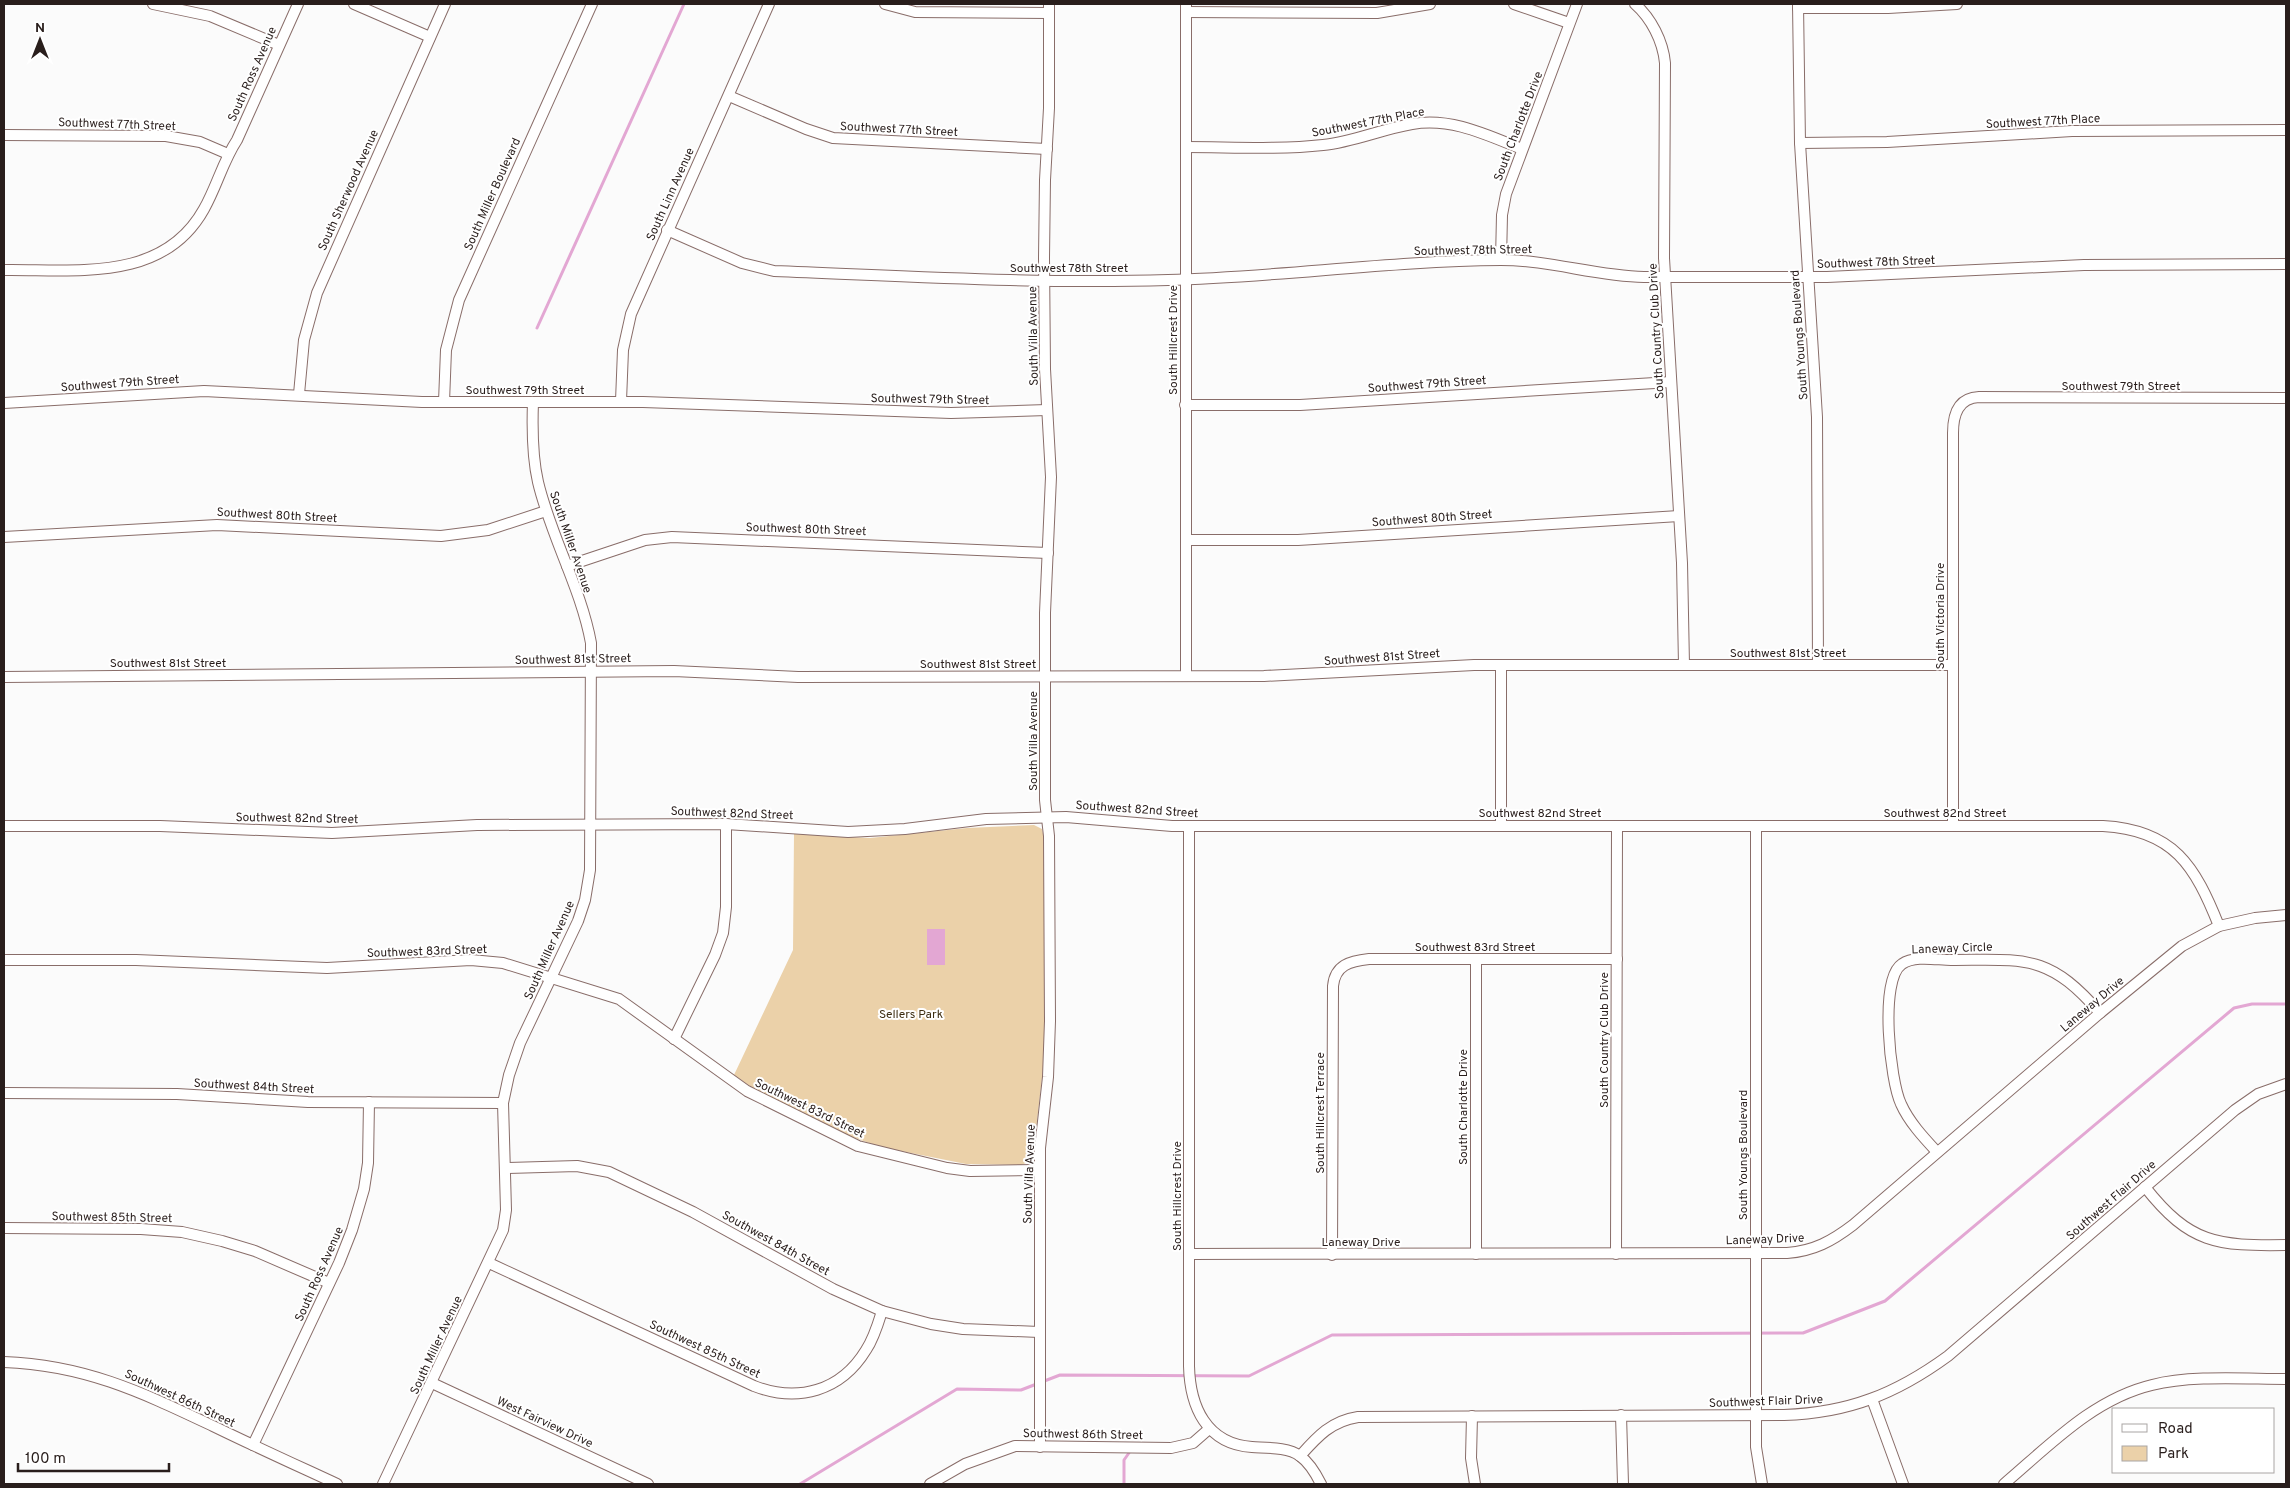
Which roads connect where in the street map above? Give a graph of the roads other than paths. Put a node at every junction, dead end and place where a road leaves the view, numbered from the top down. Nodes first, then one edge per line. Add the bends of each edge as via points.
1 (153, 4) edge
2 (298, 4) edge
3 (354, 4) edge
4 (445, 4) edge
5 (592, 4) edge
6 (769, 4) edge
7 (885, 4) edge
8 (1430, 4) edge
9 (1514, 4) edge
10 (1577, 4) edge
11 (1635, 4) edge
12 (1957, 4) edge
13 (1798, 6) edge
14 (1186, 8) edge
15 (1049, 9) edge
16 (1569, 23) junction
17 (430, 37) junction
18 (279, 45) junction
19 (728, 96) junction
20 (2286, 130) edge
21 (4, 135) edge
22 (1800, 143) junction
23 (1186, 147) junction
24 (1047, 149) junction
25 (1522, 149) junction
26 (228, 154) junction
27 (667, 230) junction
28 (1501, 260) junction
29 (2286, 264) edge
30 (4, 270) edge
31 (1665, 277) junction
32 (1808, 277) junction
33 (1186, 279) junction
34 (1044, 280) junction
35 (1671, 382) junction
36 (299, 394) junction
37 (2286, 398) edge
38 (621, 401) junction
39 (444, 402) junction
40 (532, 402) junction
41 (4, 403) edge
42 (1185, 406) junction
43 (1959, 406) joint
44 (1047, 410) junction
45 (546, 511) junction
46 (1679, 516) junction
47 (4, 537) edge
48 (1186, 540) junction
49 (1048, 553) junction
50 (567, 566) junction
51 (1501, 665) junction
52 (1684, 665) junction
53 (1818, 665) junction
54 (1952, 665) junction
55 (592, 672) junction
56 (1045, 676) junction
57 (1186, 676) junction
58 (4, 677) edge
59 (1047, 817) junction
60 (592, 824) junction
61 (726, 824) junction
62 (4, 826) edge
63 (1189, 826) junction
64 (1501, 826) junction
65 (1617, 826) junction
66 (1756, 826) junction
67 (1952, 826) junction
68 (2286, 915) edge
69 (2219, 926) junction
70 (4, 960) edge
71 (1476, 960) junction
72 (1617, 960) junction
73 (1338, 972) joint
74 (551, 978) junction
75 (2100, 1013) junction
76 (674, 1039) junction
77 (2286, 1084) edge
78 (4, 1093) edge
79 (370, 1102) junction
80 (503, 1103) junction
81 (1938, 1152) junction
82 (505, 1168) junction
83 (1040, 1170) junction
84 (2146, 1186) junction
85 (4, 1228) edge
86 (2286, 1245) edge
87 (1756, 1253) junction
88 (1189, 1254) junction
89 (1476, 1254) junction
90 (1616, 1254) junction
91 (1332, 1255) junction
92 (489, 1263) junction
93 (330, 1283) junction
94 (882, 1311) junction
95 (1039, 1332) junction
96 (4, 1362) edge
97 (2286, 1379) edge
98 (432, 1383) junction
99 (1872, 1399) junction
100 (1621, 1415) junction
101 (1756, 1415) junction
102 (1472, 1416) junction
103 (1209, 1429) junction
104 (253, 1445) junction
105 (1040, 1447) junction
106 (1300, 1456) junction
107 (337, 1484) edge
108 (384, 1484) edge
109 (648, 1484) edge
110 (930, 1484) edge
111 (1321, 1484) edge
112 (1475, 1484) edge
113 (1623, 1484) edge
114 (1762, 1484) edge
115 (1903, 1484) edge
116 (2004, 1484) edge

1 - 18 street via 210,16
2 - 18 street, South Ross Avenue
3 - 17 street
4 - 17 street, South Sherwood Avenue
5 - 39 street, South Miller Boulevard via 457,306 446,350
6 - 19 street, South Linn Avenue
7 - 15 street via 916,12
8 - 14 street via 1377,13
9 - 16 street
10 - 16 street, South Charlotte Drive
11 - 31 street, South Country Club Drive via 1651,24 1664,54
12 - 13 street via 1888,8
13 - 22 street, South Youngs Boulevard
14 - 23 street, South Hillcrest Drive
15 - 24 street, South Villa Avenue
16 - 25 street, South Charlotte Drive
17 - 36 street, South Sherwood Avenue via 317,293 304,340
18 - 26 street, South Ross Avenue
19 - 24 street, Southwest 77th Street via 833,138
19 - 27 street, South Linn Avenue
20 - 22 street, Southwest 77th Place via 2072,131 1887,142
21 - 26 street, Southwest 77th Street via 166,136 195,141
22 - 32 street, South Youngs Boulevard
23 - 25 street, Southwest 77th Place via 1320,145 1431,122 1468,128
23 - 33 street, South Hillcrest Drive
24 - 34 street, South Villa Avenue
25 - 28 street, South Charlotte Drive via 1503,206
26 - 30 street via 223,171 195,223 177,242 156,256 118,268
27 - 34 street, Southwest 78th Street via 742,263 774,271
27 - 38 street, South Linn Avenue via 627,324
28 - 31 street, Southwest 78th Street via 1547,262 1617,276
28 - 33 street, Southwest 78th Street
29 - 32 street, Southwest 78th Street via 2084,265
31 - 32 street, Southwest 78th Street
31 - 35 street, South Country Club Drive
32 - 53 street, South Youngs Boulevard via 1818,417
33 - 34 street, Southwest 78th Street
33 - 42 street, South Hillcrest Drive
34 - 44 street, South Villa Avenue
35 - 42 street, Southwest 79th Street via 1300,405
35 - 46 street, South Country Club Drive
36 - 39 street, Southwest 79th Street
36 - 41 street, Southwest 79th Street via 204,391
37 - 43 street, Southwest 79th Street via 1979,397 1970,398
38 - 40 street, Southwest 79th Street
38 - 44 street, Southwest 79th Street via 951,413
39 - 40 street, Southwest 79th Street
40 - 45 street, South Miller Avenue via 533,453
42 - 48 street, South Hillcrest Drive
43 - 54 street, South Victoria Drive via 1953,433
44 - 49 street, South Villa Avenue via 1051,477
45 - 47 street, Southwest 80th Street via 488,530 454,535 217,524
45 - 50 street, South Miller Avenue
46 - 48 street, Southwest 80th Street via 1314,539
46 - 52 street, South Country Club Drive
48 - 57 street, South Hillcrest Drive
49 - 50 street, Southwest 80th Street via 672,537 644,540
49 - 56 street, South Villa Avenue
50 - 55 street, South Miller Avenue via 589,634
51 - 52 street, Southwest 81st Street
51 - 57 street, Southwest 81st Street via 1427,666 1310,675
51 - 64 street
52 - 53 street, Southwest 81st Street
53 - 54 street, Southwest 81st Street
54 - 67 street, South Victoria Drive
55 - 56 street, Southwest 81st Street via 699,671 798,677
55 - 58 street, Southwest 81st Street
55 - 60 street, South Miller Avenue
56 - 57 street, Southwest 81st Street
56 - 59 street, South Villa Avenue
59 - 61 street, Southwest 82nd Street via 986,819 848,832
59 - 63 street, Southwest 82nd Street
59 - 83 street, South Villa Avenue via 1050,1021
60 - 61 street, Southwest 82nd Street
60 - 62 street, Southwest 82nd Street via 477,825 332,833 151,826
60 - 74 street, South Miller Avenue via 585,900
61 - 76 street via 723,933
63 - 64 street, Southwest 82nd Street
63 - 88 street, South Hillcrest Drive
64 - 65 street, Southwest 82nd Street
65 - 66 street, Southwest 82nd Street
65 - 72 street, South Country Club Drive
66 - 67 street, Southwest 82nd Street
66 - 87 street, South Youngs Boulevard
67 - 69 street, Southwest 82nd Street via 2103,826 2141,832 2168,846 2190,867
68 - 69 street, Laneway Drive
69 - 75 street, Laneway Drive via 2182,946
70 - 74 street, Southwest 83rd Street via 136,960 327,968 477,960 503,963
71 - 72 street, Southwest 83rd Street
71 - 73 street, Southwest 83rd Street via 1359,960 1345,964
71 - 89 street, South Charlotte Drive
72 - 90 street, South Country Club Drive
73 - 91 street, South Hillcrest Terrace via 1333,981 1332,1006
74 - 76 street, Southwest 83rd Street via 619,999
74 - 80 street, South Miller Avenue via 517,1051
75 - 81 street, Laneway Drive
75 - 81 street, Laneway Circle via 2065,978 2030,962 1924,959 1902,964 1894,973 1890,991 1890,1054 1894,1084 1906,1114
76 - 83 street, Southwest 83rd Street via 747,1091 858,1146 947,1168 970,1171
77 - 84 street, Southwest Flair Drive via 2258,1094 2243,1104
78 - 79 street, Southwest 84th Street via 177,1094 282,1102
79 - 80 street, Southwest 84th Street
79 - 93 street, South Ross Avenue via 364,1189 350,1236
80 - 82 street, South Miller Avenue
81 - 87 street, Laneway Drive via 1832,1240 1798,1252
82 - 92 street, South Miller Avenue via 505,1222
82 - 94 street, Southwest 84th Street via 577,1166 619,1176 693,1212 833,1289
83 - 95 street, South Villa Avenue
84 - 86 street via 2177,1222 2205,1239 2234,1245
84 - 99 street, Southwest Flair Drive via 1948,1356 1913,1380
85 - 93 street, Southwest 85th Street via 182,1232 255,1251
87 - 90 street, Laneway Drive
87 - 101 street, South Youngs Boulevard
88 - 91 street, Laneway Drive
88 - 103 street, South Hillcrest Drive via 1191,1392 1197,1412
89 - 90 street, Laneway Drive
89 - 91 street, Laneway Drive
92 - 94 street, Southwest 85th Street via 745,1382 780,1394 814,1391 841,1378 866,1351
92 - 98 street, South Miller Avenue
93 - 104 street, South Ross Avenue
94 - 95 street, Southwest 84th Street via 963,1329
95 - 105 street, South Villa Avenue
96 - 104 street, Southwest 86th Street via 54,1366 108,1379
97 - 116 street via 2179,1381 2136,1390 2092,1411
98 - 108 street, South Miller Avenue
98 - 109 street, West Fairview Drive
99 - 101 street, Southwest Flair Drive via 1822,1412
99 - 115 street
100 - 101 street, Southwest Flair Drive
100 - 102 street, Southwest Flair Drive
100 - 113 street
101 - 114 street, South Youngs Boulevard via 1757,1463
102 - 106 street, Southwest Flair Drive via 1346,1419 1328,1428
102 - 112 street via 1471,1458
103 - 105 street, Southwest 86th Street via 1193,1443 1180,1447
103 - 106 street, South Hillcrest Drive via 1242,1446
104 - 107 street, Southwest 86th Street
105 - 110 street, Southwest 86th Street via 1015,1446 989,1454
106 - 111 street

